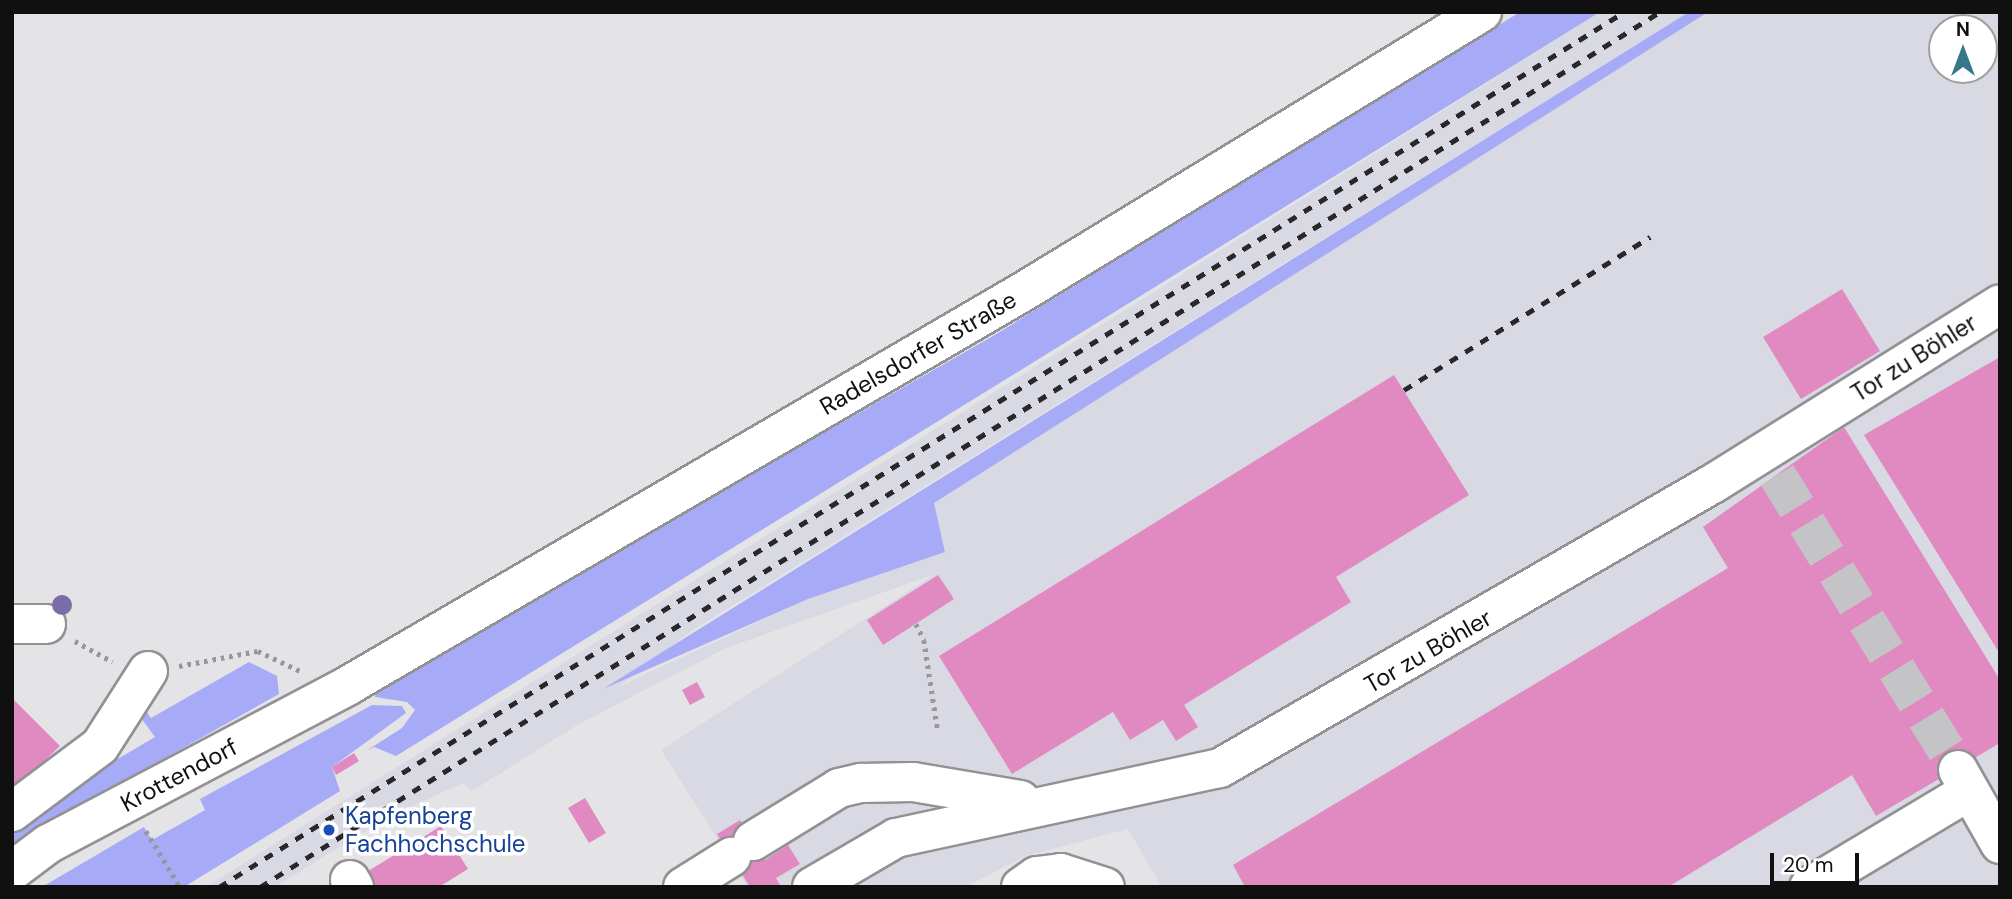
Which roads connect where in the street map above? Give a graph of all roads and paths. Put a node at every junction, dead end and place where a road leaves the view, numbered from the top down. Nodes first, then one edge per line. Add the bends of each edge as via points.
1 (1482, 12) edge
2 (2000, 304) edge
3 (916, 624) dead end
4 (148, 671) dead end
5 (349, 685) joint
6 (938, 732) dead end
7 (1086, 801) junction
8 (12, 813) edge
9 (144, 827) dead end
10 (2000, 844) edge
11 (12, 871) edge
12 (180, 887) edge
13 (683, 887) edge
14 (812, 887) edge
15 (1021, 887) edge
16 (1105, 887) edge
17 (1809, 887) edge

1 - 5 street, Radelsdorfer Straße via 1026,290
2 - 7 street, Tor zu Böhler via 1770,464 1220,768
3 - 6 path
4 - 8 street via 100,746
5 - 11 street, Krottendorf via 48,844
7 - 13 street via 992,799 885,780 839,788
7 - 14 street, Tor zu Böhler via 896,838
9 - 12 path
10 - 17 street via 1962,780
15 - 16 street via 1037,876 1061,873

